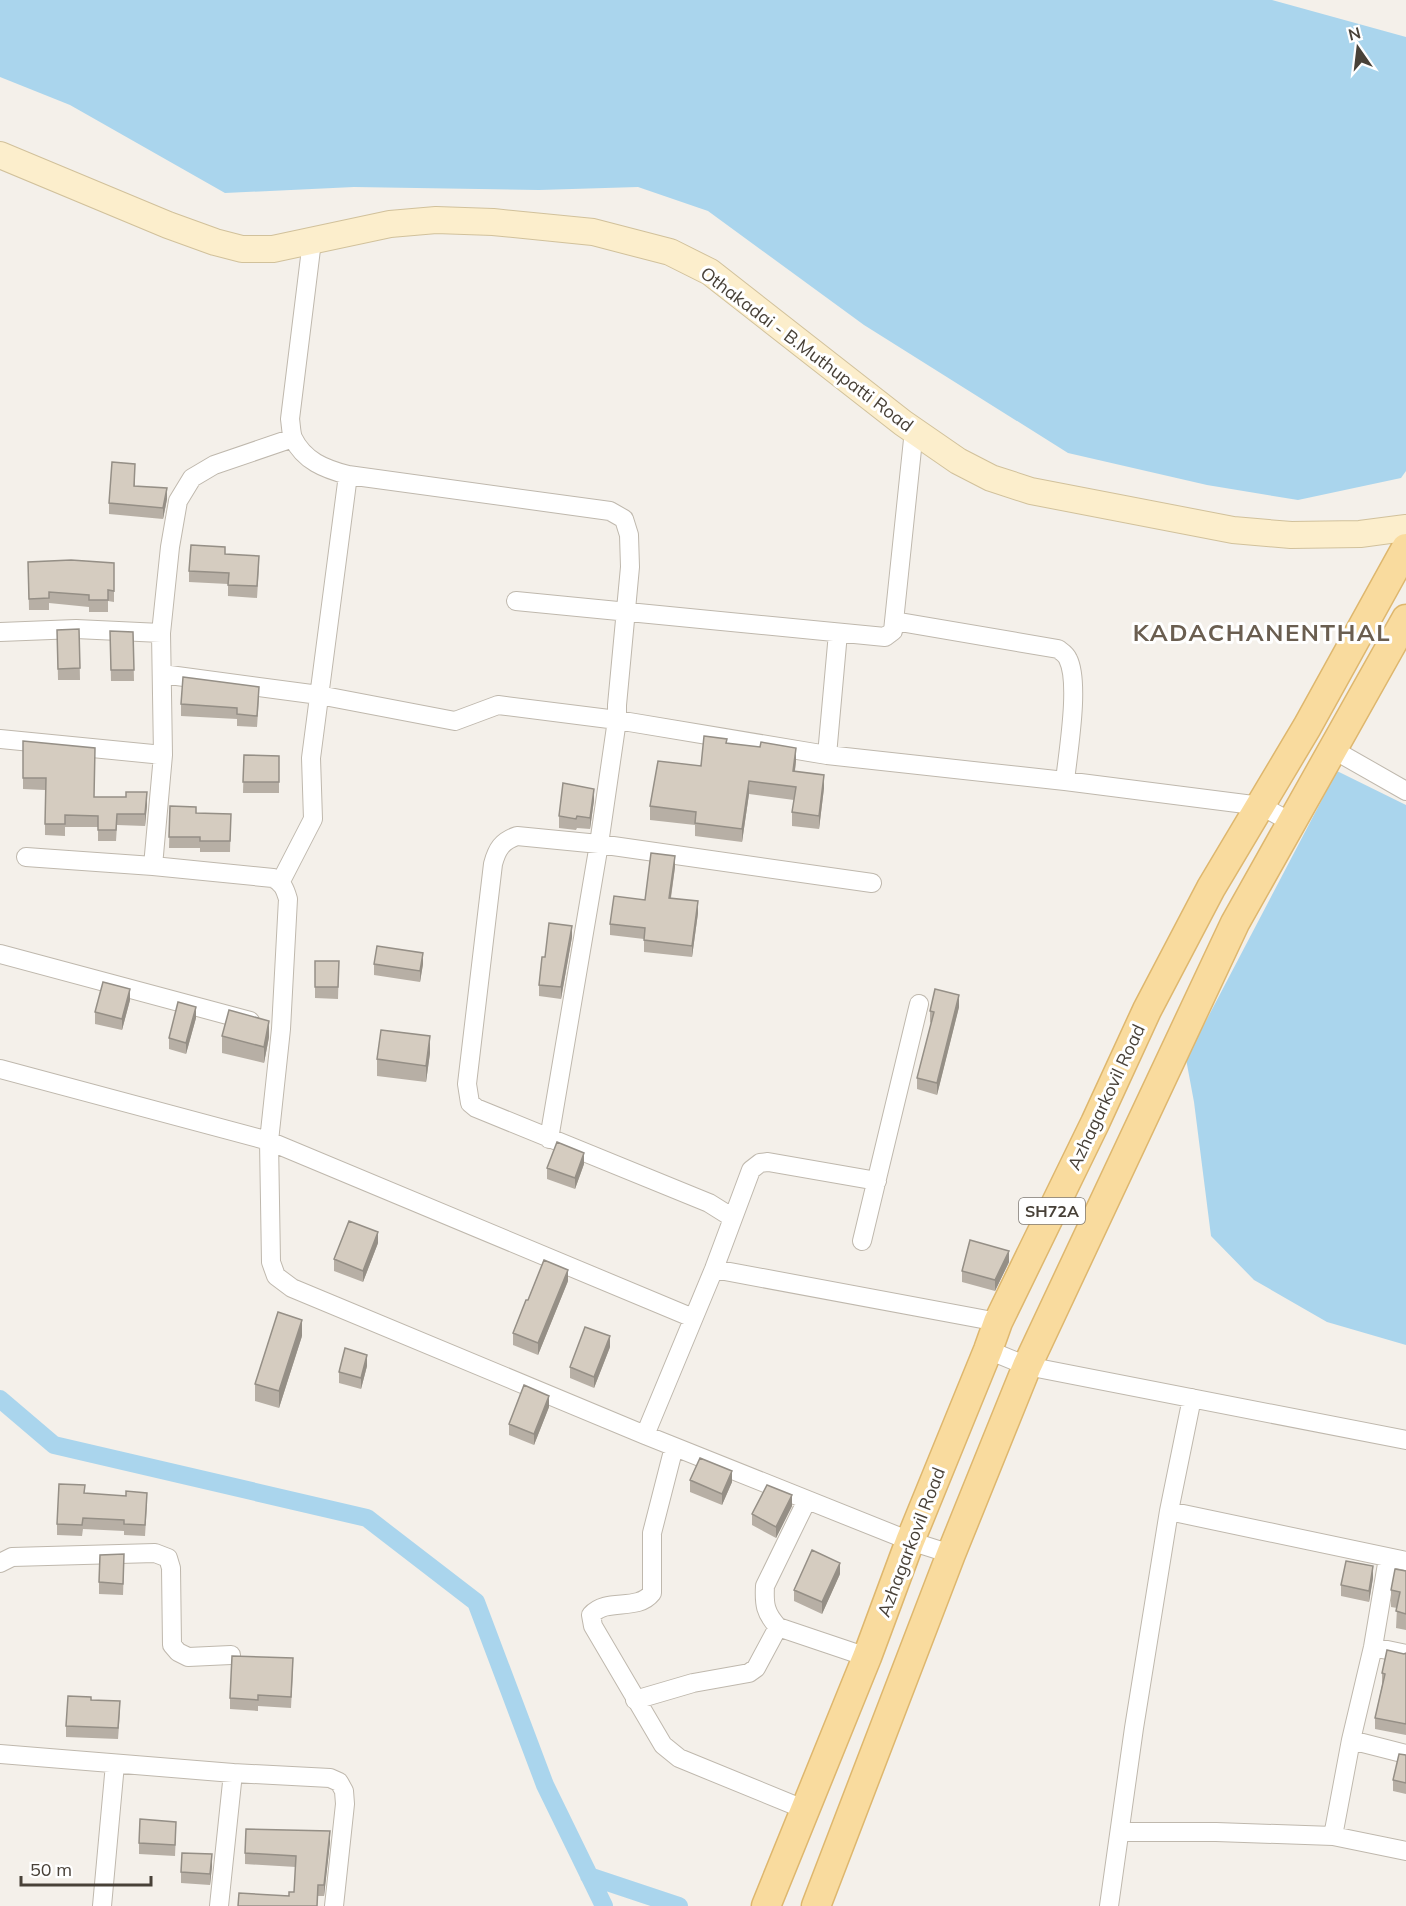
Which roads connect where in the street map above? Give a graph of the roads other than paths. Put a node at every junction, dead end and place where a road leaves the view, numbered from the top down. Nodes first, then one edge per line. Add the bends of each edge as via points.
1 (0, 155) edge
2 (312, 241) junction
3 (914, 430) junction
4 (293, 438) junction
5 (348, 475) junction
6 (1406, 528) edge
7 (1406, 548) edge
8 (516, 601) dead end
9 (626, 613) junction
10 (1406, 619) edge
11 (894, 621) junction
12 (0, 632) edge
13 (161, 633) junction
14 (838, 633) junction
15 (162, 674) junction
16 (319, 695) junction
17 (617, 720) junction
18 (0, 739) edge
19 (1334, 750) junction
20 (163, 755) junction
21 (827, 755) junction
22 (1065, 781) junction
23 (1406, 791) edge
24 (1261, 806) junction
25 (1291, 822) junction
26 (599, 844) junction
27 (26, 857) dead end
28 (153, 866) junction
29 (281, 881) junction
30 (872, 883) dead end
31 (0, 954) edge
32 (919, 1004) dead end
33 (281, 1029) junction
34 (0, 1069) edge
35 (549, 1139) junction
36 (269, 1141) junction
37 (877, 1181) junction
38 (733, 1218) junction
39 (862, 1241) dead end
40 (714, 1269) junction
41 (693, 1318) junction
42 (998, 1322) junction
43 (988, 1350) junction
44 (1026, 1366) junction
45 (1192, 1398) junction
46 (645, 1435) junction
47 (1406, 1440) edge
48 (674, 1447) junction
49 (807, 1500) junction
50 (1169, 1511) junction
51 (910, 1541) junction
52 (951, 1554) junction
53 (1397, 1560) edge
54 (0, 1563) edge
55 (778, 1627) junction
56 (1373, 1647) junction
57 (1406, 1654) edge
58 (231, 1655) edge
59 (867, 1657) junction
60 (635, 1700) junction
61 (1351, 1740) junction
62 (0, 1754) edge
63 (1406, 1754) edge
64 (115, 1764) junction
65 (233, 1773) junction
66 (806, 1810) junction
67 (1120, 1832) junction
68 (1333, 1836) junction
69 (1406, 1851) edge
70 (102, 1906) edge
71 (219, 1906) edge
72 (334, 1906) edge
73 (766, 1906) edge
74 (816, 1906) edge
75 (1109, 1906) edge

1 - 2 main road, Othakadai - B.Muthupatti Road via 215,242 242,249 273,249
2 - 3 main road, Othakadai - B.Muthupatti Road via 390,224 470,221 593,232 670,252 710,272
2 - 4 street via 290,419
3 - 6 main road, Othakadai - B.Muthupatti Road via 958,462 991,478 1080,501 1233,530 1291,535 1360,534
3 - 11 street
4 - 5 street via 307,457 323,468
4 - 13 street via 214,465 192,478 178,501
5 - 9 street via 610,511 624,519 629,535
5 - 16 street
7 - 24 main road, Azhagarkovil Road / SH72A
8 - 9 street
9 - 14 street
9 - 17 street
10 - 19 main road, SH72A
11 - 14 street via 893,631 885,637
11 - 22 street via 1058,649 1067,656 1074,692
12 - 13 street via 76,629
13 - 15 street
14 - 21 street
15 - 16 street
15 - 20 street
16 - 17 street via 455,721 498,705
16 - 29 street via 310,758 313,819
17 - 21 street
17 - 26 street
18 - 20 street
19 - 23 street
19 - 25 main road, SH72A
20 - 28 street
21 - 22 street
22 - 24 street
24 - 25 street
24 - 42 main road, Azhagarkovil Road / SH72A via 1211,888 1147,1010
25 - 44 main road, SH72A via 1235,923
26 - 30 street
26 - 35 street
26 - 35 street via 517,836 497,849 493,864 467,1093 476,1108
27 - 28 street
28 - 29 street
29 - 33 street via 288,899
31 - 33 street
32 - 37 street
33 - 36 street
34 - 36 street
35 - 38 street via 709,1203
36 - 41 street
36 - 46 street via 271,1262 276,1276 292,1288
37 - 38 street via 760,1163 751,1170
37 - 39 street
38 - 40 street
40 - 41 street
40 - 42 street
41 - 46 street
42 - 43 main road, Azhagarkovil Road / SH72A
43 - 44 street
43 - 51 main road, Azhagarkovil Road / SH72A
44 - 45 street
44 - 52 main road, SH72A
45 - 47 street
45 - 50 street
46 - 48 street
48 - 49 street
48 - 60 street via 652,1533 652,1593 641,1602 607,1606 591,1615 593,1626
49 - 51 street
49 - 55 street via 765,1586 768,1616
50 - 53 street
50 - 67 street
51 - 52 street
51 - 59 main road, Azhagarkovil Road / SH72A
52 - 74 main road, SH72A
53 - 56 street
54 - 58 street via 12,1557 162,1555 168,1558 171,1568 172,1645 188,1657
55 - 59 street
55 - 60 street via 756,1668 749,1673 693,1683
56 - 57 street
56 - 61 street
59 - 66 main road, Azhagarkovil Road / SH72A
60 - 66 street via 663,1745 679,1758
61 - 63 street
61 - 68 street
62 - 64 street
64 - 65 street
64 - 70 street
65 - 71 street
65 - 72 street via 330,1778 339,1782 345,1804
66 - 73 main road, Azhagarkovil Road / SH72A
67 - 68 street
67 - 75 street
68 - 69 street

